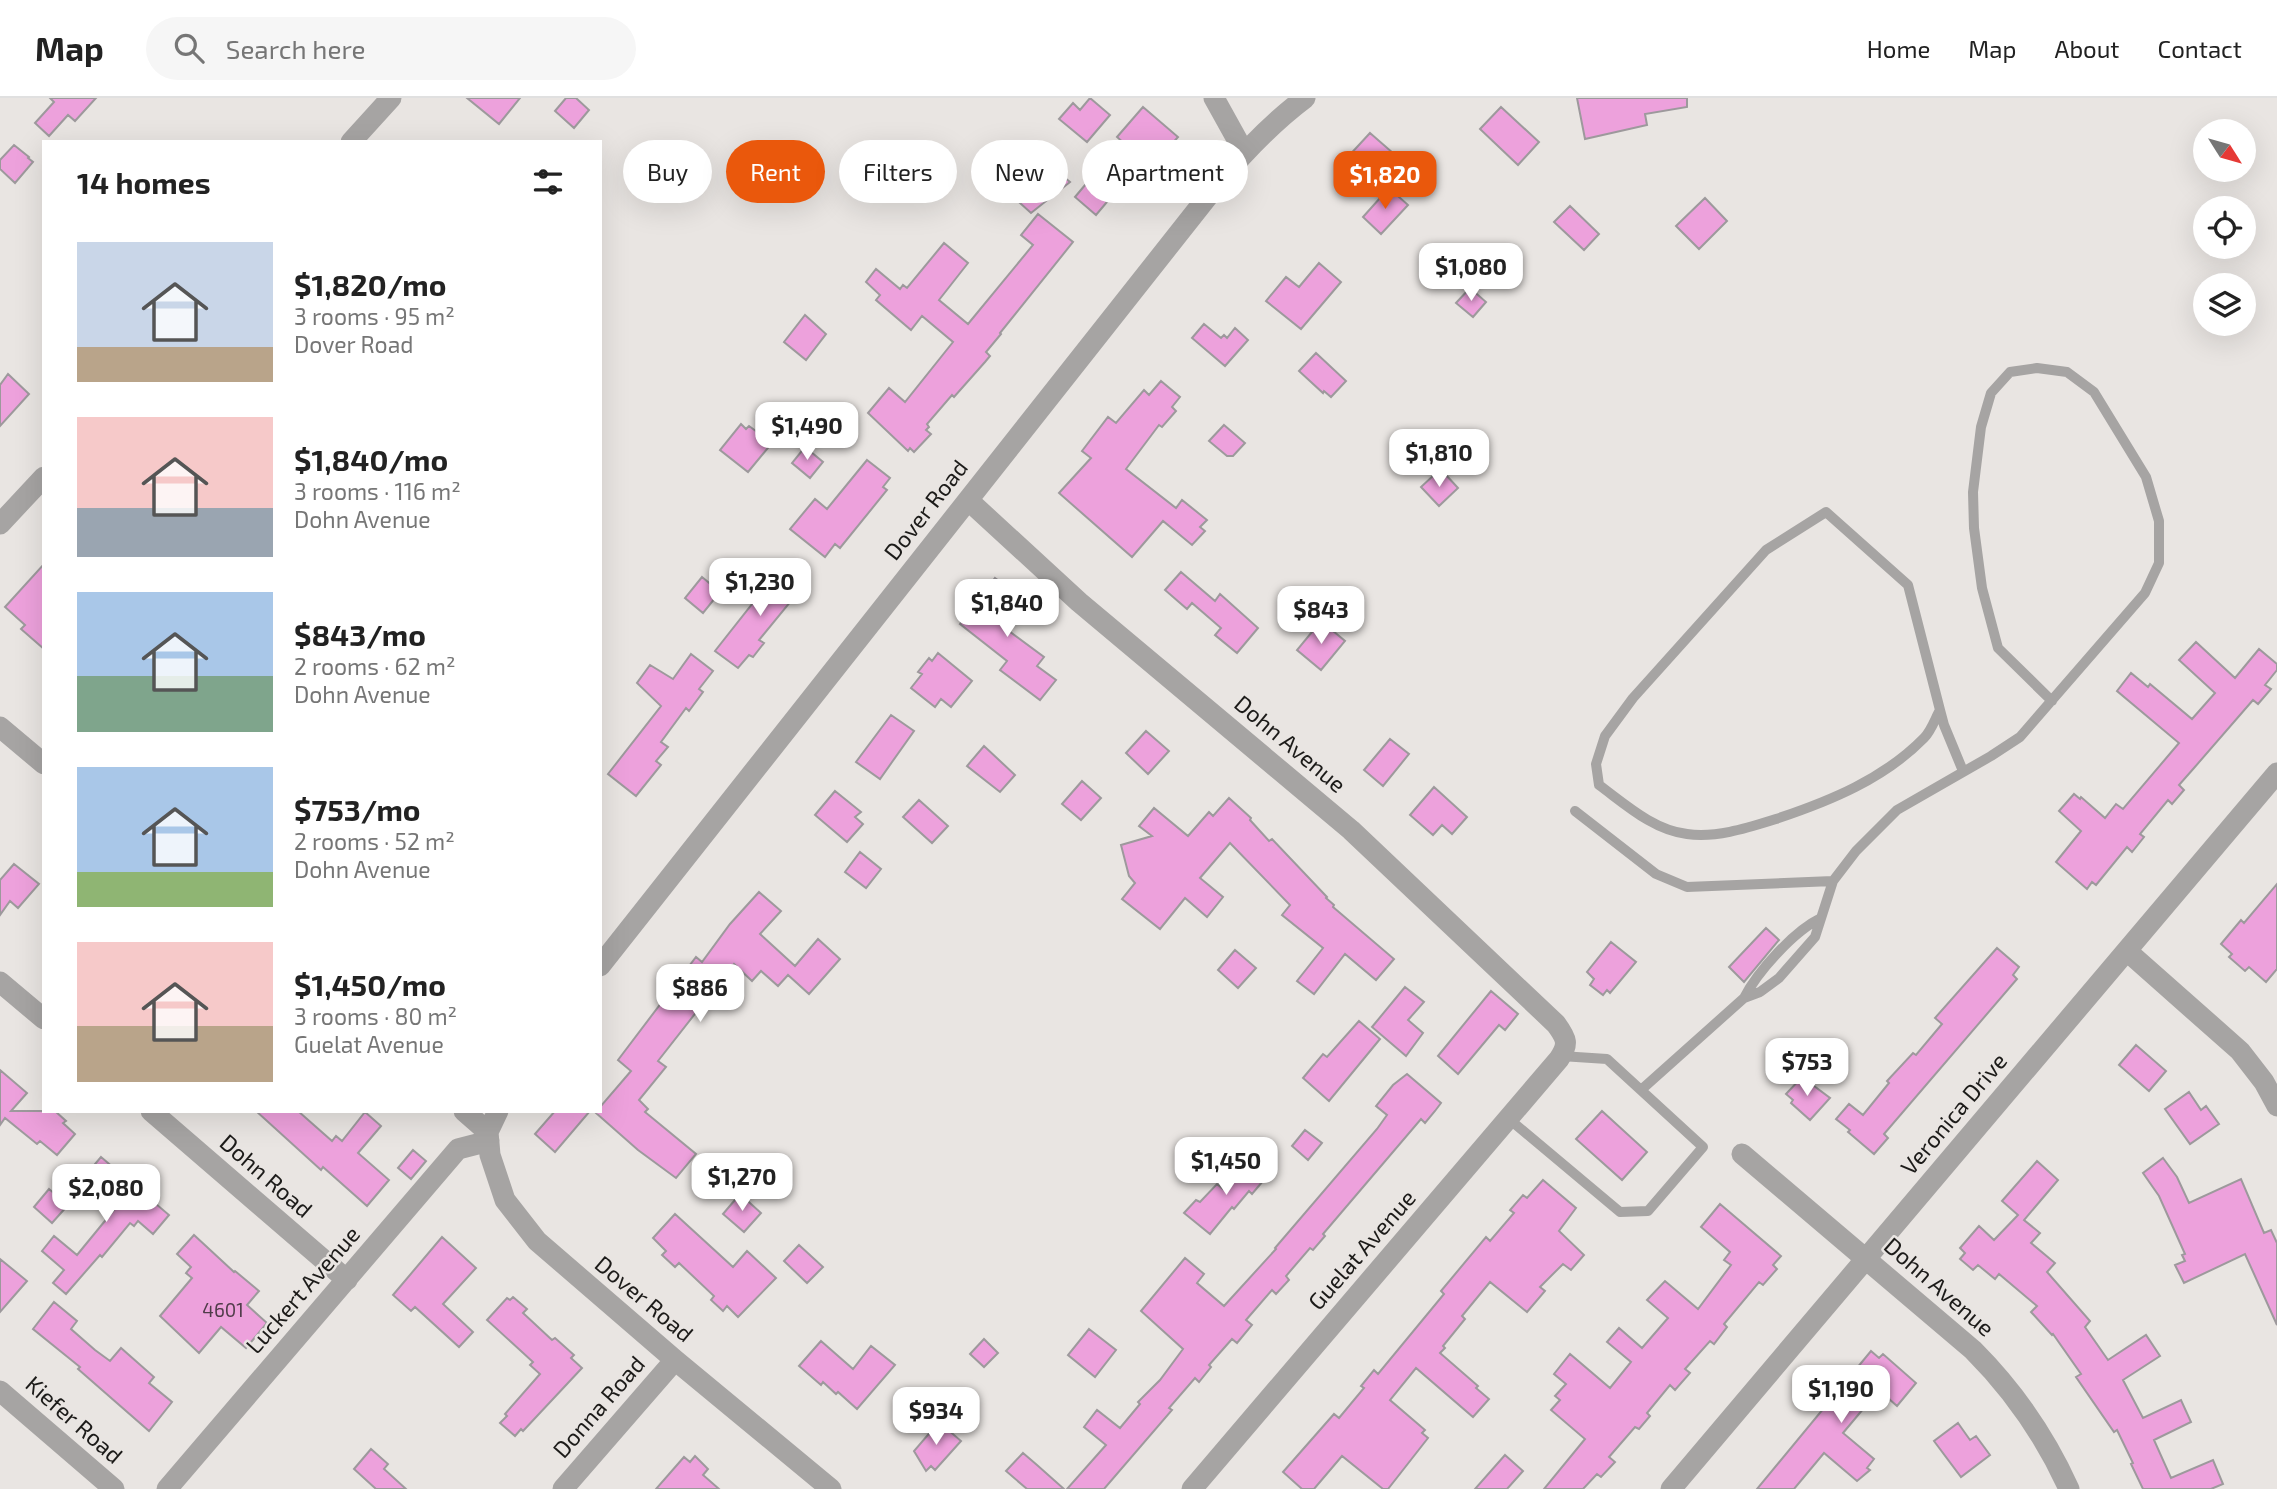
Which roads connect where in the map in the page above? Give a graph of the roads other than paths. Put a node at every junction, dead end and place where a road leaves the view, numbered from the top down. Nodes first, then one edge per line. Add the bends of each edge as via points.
1 (391, 98) edge
2 (1214, 98) edge
3 (1305, 98) edge
4 (353, 140) edge
5 (1237, 140) edge
6 (1248, 148) edge
7 (1204, 203) edge
8 (42, 479) edge
9 (968, 500) junction
10 (0, 524) edge
11 (2052, 701) junction
12 (1940, 710) junction
13 (0, 727) edge
14 (42, 762) edge
15 (1963, 771) junction
16 (2277, 773) edge
17 (1575, 811) dead end
18 (1833, 881) junction
19 (1821, 918) junction
20 (2127, 951) junction
21 (602, 963) edge
22 (0, 982) edge
23 (1744, 998) junction
24 (42, 1017) edge
25 (1563, 1049) junction
26 (1641, 1090) junction
27 (2277, 1106) edge
28 (153, 1113) edge
29 (466, 1113) edge
30 (497, 1113) edge
31 (1509, 1119) junction
32 (489, 1136) junction
33 (1742, 1154) dead end
34 (1866, 1259) junction
35 (347, 1280) junction
36 (675, 1360) junction
37 (0, 1391) edge
38 (114, 1489) edge
39 (167, 1489) edge
40 (563, 1489) edge
41 (831, 1489) edge
42 (1192, 1489) edge
43 (1671, 1489) edge
44 (2069, 1489) edge

1 - 4 street
2 - 5 street
3 - 6 street, Dover Road
7 - 9 street, Dover Road
8 - 10 street
9 - 21 street, Dover Road
9 - 25 street, Dohn Avenue via 1079,602 1351,830 1556,1024
11 - 11 lane via 2145,593 2158,563 2159,521 2146,477 2094,392 2067,372 2037,368 2010,372 1991,393 1981,427 1973,528 1998,648
11 - 15 lane via 2020,737
12 - 12 lane via 1908,585 1826,512 1766,550 1633,698 1605,736 1596,764 1599,785 1663,827 1686,834 1735,831 1865,783 1927,735
12 - 15 lane
13 - 14 street
15 - 18 lane via 1898,810
16 - 20 street, Veronica Drive
17 - 18 lane via 1656,874 1687,887
18 - 19 lane
19 - 23 lane via 1804,926 1752,982
19 - 23 lane via 1815,937 1779,978
20 - 27 street via 2240,1051
20 - 34 street, Veronica Drive
22 - 24 street
23 - 26 lane
25 - 26 lane via 1607,1059
25 - 31 street, Guelat Avenue
26 - 31 lane via 1703,1147 1648,1211 1619,1212
28 - 35 street, Dohn Road
29 - 32 street
30 - 32 street
31 - 42 street, Guelat Avenue
32 - 35 street, Luckert Avenue via 458,1149
32 - 36 street, Dover Road via 490,1155 505,1200 537,1241
33 - 34 street, Dohn Avenue
34 - 43 street, Veronica Drive
34 - 44 street, Dohn Avenue via 1996,1373 2045,1440
35 - 39 street, Luckert Avenue
36 - 40 street, Donna Road
36 - 41 street, Dover Road
37 - 38 street, Kiefer Road

